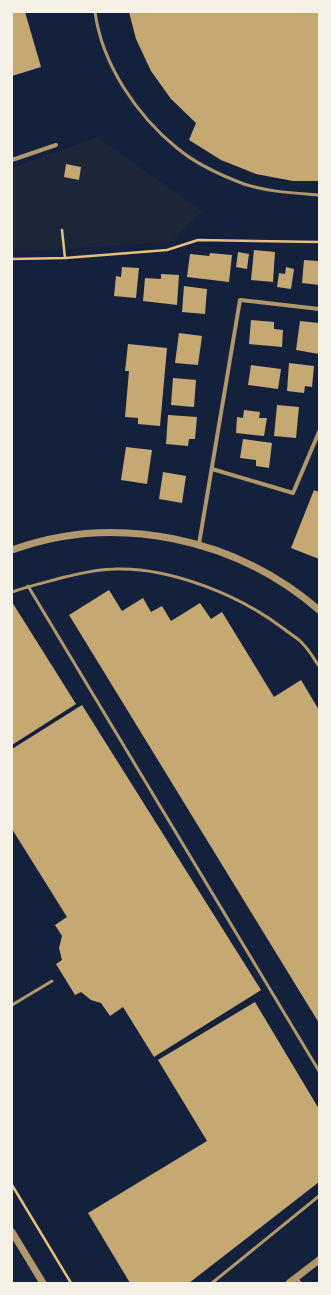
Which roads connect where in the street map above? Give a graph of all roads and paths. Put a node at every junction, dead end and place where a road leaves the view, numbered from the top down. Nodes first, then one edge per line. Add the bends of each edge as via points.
1 (96, 12) edge
2 (56, 144) dead end
3 (12, 160) edge
4 (319, 195) edge
5 (62, 230) dead end
6 (319, 242) edge
7 (65, 258) junction
8 (12, 259) edge
9 (319, 309) edge
10 (319, 432) edge
11 (212, 469) junction
12 (199, 544) junction
13 (12, 550) edge
14 (28, 586) junction
15 (12, 592) edge
16 (319, 610) edge
17 (319, 666) edge
18 (52, 980) dead end
19 (12, 1005) edge
20 (319, 1071) edge
21 (12, 1185) edge
22 (319, 1196) edge
23 (12, 1232) edge
24 (319, 1260) edge
25 (298, 1280) edge
26 (43, 1283) edge
27 (71, 1283) edge
28 (212, 1283) edge
29 (289, 1283) edge

1 - 4 lane via 96,20 108,57 125,91 149,122 177,148 209,169 245,184 282,193
2 - 3 street
5 - 7 path
6 - 7 path via 198,240 167,250
7 - 8 path
9 - 11 street via 240,300
10 - 11 street via 293,493
11 - 12 street
12 - 13 street via 145,534 110,532 63,537
12 - 16 street via 226,553 277,578
14 - 15 lane
14 - 17 lane via 95,570 116,568 163,573 217,590 268,617 303,643
14 - 20 lane
18 - 19 lane
21 - 27 path
22 - 28 lane
23 - 26 street
24 - 25 street
25 - 29 street

